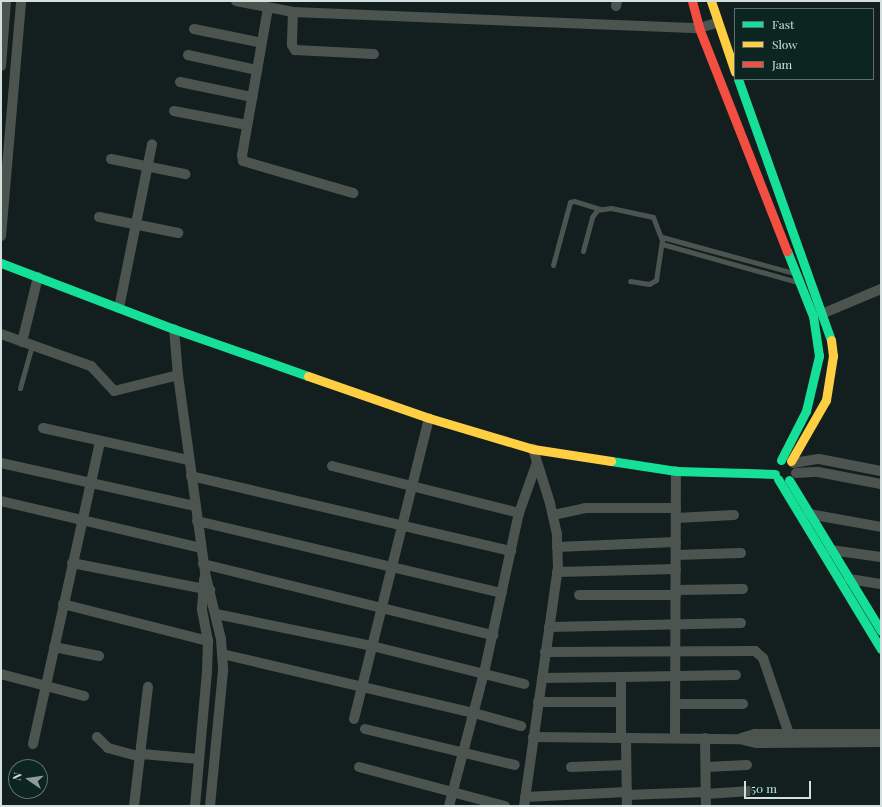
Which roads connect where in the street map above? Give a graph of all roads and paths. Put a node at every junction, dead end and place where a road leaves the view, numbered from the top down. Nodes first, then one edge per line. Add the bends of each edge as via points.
1 (6, 1) edge
2 (21, 1) edge
3 (236, 1) edge
4 (692, 1) edge
5 (711, 1) edge
6 (268, 8) junction
7 (293, 12) junction
8 (717, 23) junction
9 (699, 28) junction
10 (194, 29) dead end
11 (262, 42) junction
12 (374, 54) dead end
13 (188, 55) dead end
14 (1, 66) edge
15 (734, 69) edge
16 (257, 70) junction
17 (738, 80) edge
18 (180, 82) dead end
19 (252, 97) junction
20 (174, 111) dead end
21 (247, 125) junction
22 (152, 144) dead end
23 (111, 159) dead end
24 (147, 167) junction
25 (185, 174) dead end
26 (353, 193) dead end
27 (600, 209) junction
28 (99, 217) dead end
29 (136, 224) junction
30 (178, 233) dead end
31 (1, 236) edge
32 (662, 237) junction
33 (662, 244) junction
34 (583, 251) dead end
35 (1, 263) edge
36 (554, 265) dead end
37 (796, 274) junction
38 (38, 277) junction
39 (630, 281) dead end
40 (800, 283) junction
41 (881, 289) edge
42 (120, 308) junction
43 (824, 313) junction
44 (174, 329) junction
45 (1, 334) edge
46 (22, 342) junction
47 (32, 345) junction
48 (178, 375) junction
49 (20, 388) dead end
50 (429, 418) junction
51 (43, 428) dead end
52 (100, 441) junction
53 (533, 449) junction
54 (188, 460) junction
55 (788, 461) junction
56 (1, 463) edge
57 (536, 465) junction
58 (332, 466) dead end
59 (881, 471) edge
60 (676, 472) junction
61 (191, 476) junction
62 (776, 476) junction
63 (792, 477) junction
64 (90, 481) junction
65 (881, 484) edge
66 (412, 487) junction
67 (1, 502) edge
68 (195, 506) junction
69 (519, 513) junction
70 (676, 513) junction
71 (809, 514) junction
72 (553, 515) junction
73 (734, 515) dead end
74 (81, 520) junction
75 (197, 521) junction
76 (402, 525) junction
77 (881, 527) edge
78 (676, 542) junction
79 (557, 547) junction
80 (201, 548) junction
81 (511, 550) junction
82 (831, 550) junction
83 (741, 553) dead end
84 (676, 555) junction
85 (881, 557) edge
86 (72, 563) junction
87 (392, 566) junction
88 (204, 568) junction
89 (676, 569) junction
90 (557, 572) junction
91 (849, 579) junction
92 (881, 584) edge
93 (743, 589) dead end
94 (207, 590) junction
95 (502, 593) junction
96 (676, 593) junction
97 (579, 596) dead end
98 (63, 604) junction
99 (382, 606) junction
100 (216, 614) junction
101 (676, 623) junction
102 (741, 623) dead end
103 (549, 626) junction
104 (881, 630) edge
105 (493, 635) junction
106 (208, 641) junction
107 (372, 646) junction
108 (54, 647) junction
109 (881, 649) edge
110 (675, 650) junction
111 (545, 652) junction
112 (222, 654) junction
113 (99, 656) dead end
114 (484, 673) junction
115 (1, 674) edge
116 (736, 675) dead end
117 (621, 677) junction
118 (542, 678) junction
119 (675, 678) junction
120 (524, 684) dead end
121 (46, 685) junction
122 (362, 686) junction
123 (148, 687) dead end
124 (84, 696) dead end
125 (538, 702) junction
126 (621, 702) junction
127 (675, 704) junction
128 (743, 704) dead end
129 (474, 713) junction
130 (354, 719) dead end
131 (521, 726) dead end
132 (366, 729) dead end
133 (789, 734) junction
134 (881, 734) edge
135 (97, 737) dead end
136 (533, 737) junction
137 (624, 738) junction
138 (675, 738) junction
139 (705, 738) junction
140 (739, 739) junction
141 (881, 742) edge
142 (33, 744) dead end
143 (464, 751) junction
144 (141, 755) junction
145 (199, 759) junction
146 (515, 765) dead end
147 (626, 765) junction
148 (747, 765) dead end
149 (706, 766) junction
150 (359, 767) dead end
151 (570, 767) dead end
152 (751, 791) dead end
153 (453, 793) junction
154 (627, 793) junction
155 (706, 793) junction
156 (525, 802) edge
157 (134, 806) edge
158 (195, 806) edge
159 (210, 806) edge
160 (449, 806) edge
161 (505, 806) edge
162 (627, 806) edge
163 (706, 806) edge

1 - 14 street
2 - 31 street
3 - 6 street
4 - 9 main road
5 - 8 main road
6 - 7 street
6 - 11 street
7 - 9 street
7 - 12 street via 292,45 295,50
8 - 9 street
8 - 15 main road
9 - 37 main road
10 - 11 street
11 - 16 street
13 - 16 street
16 - 19 street
17 - 43 main road
18 - 19 street
19 - 21 street
20 - 21 street
21 - 26 street via 243,161
22 - 24 street
23 - 24 street
24 - 25 street
24 - 29 street
27 - 32 lane via 611,208 653,217
27 - 34 lane via 592,217
27 - 36 lane via 570,202
28 - 29 street
29 - 30 street
29 - 42 street
32 - 33 lane
32 - 37 lane
33 - 39 lane via 654,282
33 - 40 lane
35 - 38 main road
37 - 40 main road
38 - 42 main road
38 - 46 street
40 - 55 main road via 813,316 819,356 806,411
41 - 43 street
42 - 44 main road
43 - 55 main road via 833,356 829,385 819,415
44 - 48 street
44 - 50 main road
45 - 46 street
46 - 47 street
47 - 48 street via 91,366 114,391
47 - 49 lane
48 - 54 street
50 - 53 main road
50 - 66 street
51 - 52 street
52 - 54 street
52 - 64 street
53 - 57 street
53 - 60 main road
54 - 61 street
55 - 59 street via 818,459
55 - 62 main road via 776,464
55 - 63 main road
56 - 64 street
57 - 69 street
57 - 72 street
58 - 66 street
60 - 62 main road
60 - 70 street
61 - 68 street
61 - 76 street
62 - 63 main road
62 - 109 main road
63 - 65 street via 818,472
63 - 71 main road
64 - 68 street
64 - 74 street
66 - 69 street
66 - 76 street
67 - 74 street
68 - 75 street
69 - 81 street
70 - 72 street via 585,508
70 - 73 street
70 - 78 street
71 - 77 street
71 - 82 main road
72 - 79 street
74 - 80 street
74 - 86 street
75 - 80 street
75 - 87 street
76 - 81 street
76 - 87 street
78 - 79 street
78 - 84 street
79 - 90 street
80 - 88 street
81 - 95 street
82 - 85 street
82 - 91 main road
83 - 84 street
84 - 89 street
86 - 94 street
86 - 98 street
87 - 95 street
87 - 99 street
88 - 94 street
88 - 99 street
89 - 90 street
89 - 96 street
90 - 103 street
91 - 92 street
91 - 104 main road
93 - 96 street
94 - 100 street
94 - 106 street via 202,609
95 - 105 street
96 - 97 street
96 - 101 street
98 - 106 street
98 - 108 street
99 - 105 street
99 - 107 street
100 - 107 street
100 - 112 street
101 - 102 street
101 - 103 street
101 - 110 street
103 - 111 street
105 - 114 street
106 - 145 street
107 - 114 street
107 - 122 street
108 - 113 street
108 - 121 street
110 - 111 street
110 - 119 street
110 - 133 street via 749,650 760,654
111 - 118 street
112 - 122 street
112 - 159 street via 223,671
114 - 120 street
114 - 129 street
115 - 121 street
116 - 119 street
117 - 118 street
117 - 119 street
117 - 126 street
118 - 125 street
119 - 127 street
121 - 124 street
121 - 142 street
122 - 129 street
122 - 130 street
123 - 144 street
125 - 126 street
125 - 136 street
126 - 137 street
127 - 128 street
127 - 138 street
129 - 131 street
129 - 143 street
132 - 143 street
133 - 134 street
133 - 140 street via 755,734
135 - 144 street via 108,748
136 - 137 street
136 - 156 street
137 - 138 street
137 - 147 street
138 - 139 street
139 - 140 street
139 - 149 street
140 - 141 street via 758,743
143 - 146 street
143 - 153 street
144 - 145 street
144 - 157 street
145 - 158 street
147 - 151 street
147 - 154 street
148 - 149 street
149 - 155 street
150 - 153 street
152 - 155 street
153 - 160 street
153 - 161 street
154 - 155 street
154 - 156 street
154 - 162 street
155 - 163 street

